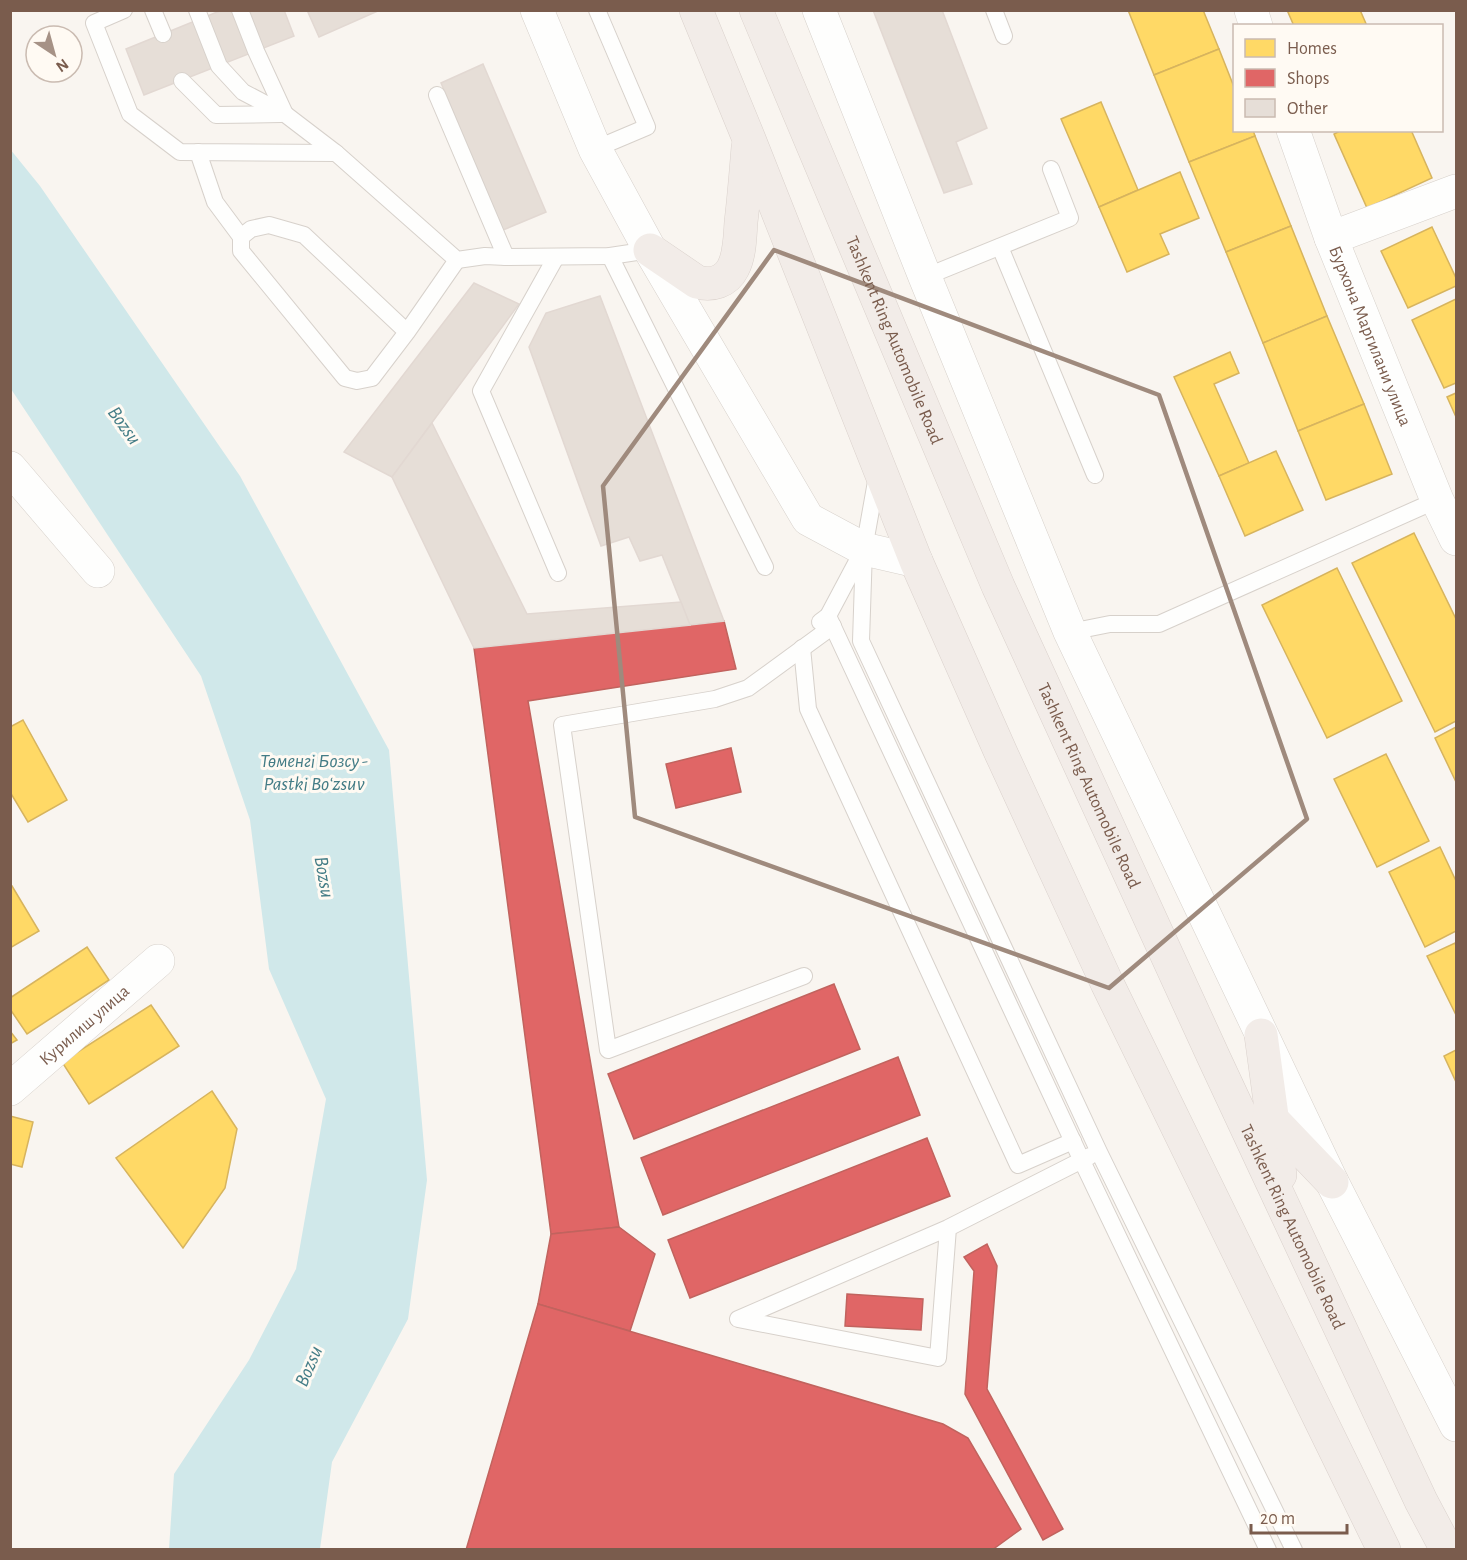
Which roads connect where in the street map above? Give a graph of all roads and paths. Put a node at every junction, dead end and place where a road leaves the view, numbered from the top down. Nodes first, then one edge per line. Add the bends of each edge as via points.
1 (124, 10) edge
2 (153, 10) edge
3 (197, 10) edge
4 (240, 10) edge
5 (537, 10) edge
6 (597, 10) edge
7 (696, 10) edge
8 (756, 10) edge
9 (819, 10) edge
10 (994, 10) edge
11 (163, 34) dead end
12 (1004, 36) dead end
13 (182, 81) dead end
14 (437, 95) dead end
15 (285, 114) junction
16 (1294, 132) edge
17 (749, 139) junction
18 (595, 149) junction
19 (198, 152) junction
20 (336, 153) junction
21 (1051, 169) dead end
22 (1456, 191) edge
23 (241, 237) junction
24 (1331, 238) junction
25 (1000, 246) junction
26 (650, 250) junction
27 (610, 256) junction
28 (506, 257) junction
29 (556, 257) junction
30 (456, 260) junction
31 (925, 277) junction
32 (407, 332) junction
33 (879, 467) junction
34 (10, 468) edge
35 (1095, 475) dead end
36 (1437, 500) junction
37 (1456, 539) edge
38 (864, 549) junction
39 (916, 561) junction
40 (765, 567) dead end
41 (98, 571) dead end
42 (558, 573) dead end
43 (831, 621) junction
44 (1070, 632) junction
45 (802, 648) junction
46 (715, 699) junction
47 (158, 961) dead end
48 (804, 976) dead end
49 (1262, 1035) junction
50 (1214, 1058) junction
51 (10, 1089) edge
52 (1272, 1119) junction
53 (1073, 1142) junction
54 (1099, 1152) junction
55 (1082, 1161) junction
56 (1332, 1182) junction
57 (1284, 1206) junction
58 (948, 1228) junction
59 (1456, 1425) edge
60 (1268, 1550) edge
61 (1294, 1550) edge
62 (1383, 1550) edge
63 (1447, 1550) edge

1 - 19 lane via 94,22 130,114 180,152
2 - 11 lane
3 - 15 lane via 219,66 243,92
4 - 15 lane
5 - 18 street
6 - 18 lane via 647,127
7 - 17 highway
8 - 50 highway, Tashkent Ring Automobile Road via 998,586
9 - 31 street
10 - 12 lane
13 - 15 lane via 216,115
14 - 28 lane
15 - 20 lane
16 - 24 street, Бурхона Маргилани улица
17 - 26 highway via 740,242 735,266 725,278 712,284 697,282
17 - 33 highway
18 - 26 street
19 - 20 lane
19 - 23 lane via 215,202
20 - 30 lane
21 - 25 lane via 1070,218
22 - 24 street
23 - 32 lane via 269,225 304,235
23 - 32 lane via 241,251 345,378 372,378
24 - 36 street, Бурхона Маргилани улица
25 - 31 lane
25 - 35 lane
26 - 27 lane
26 - 38 street via 808,519
27 - 29 lane
27 - 40 lane
28 - 29 lane
28 - 30 lane via 485,255
29 - 42 lane via 481,391
30 - 32 lane
31 - 44 street
33 - 38 lane
33 - 39 highway
34 - 41 street
36 - 37 street, Бурхона Маргилани улица
36 - 44 lane via 1159,624 1110,624
38 - 39 street
38 - 43 lane
38 - 54 lane via 861,641
39 - 62 highway via 1107,983
43 - 45 lane
43 - 46 lane
43 - 53 lane
44 - 49 street
45 - 46 lane via 748,688
45 - 53 lane via 808,709 1018,1165
46 - 48 lane via 562,724 608,1050
47 - 51 street, Курилиш улица
49 - 52 highway
49 - 56 street
50 - 52 highway
50 - 57 highway, Tashkent Ring Automobile Road
52 - 56 highway
52 - 57 highway
53 - 55 lane
54 - 55 lane
54 - 61 lane
55 - 58 lane
55 - 60 lane
56 - 59 street
57 - 63 highway, Tashkent Ring Automobile Road
58 - 58 lane via 822,1282 738,1319 938,1358

